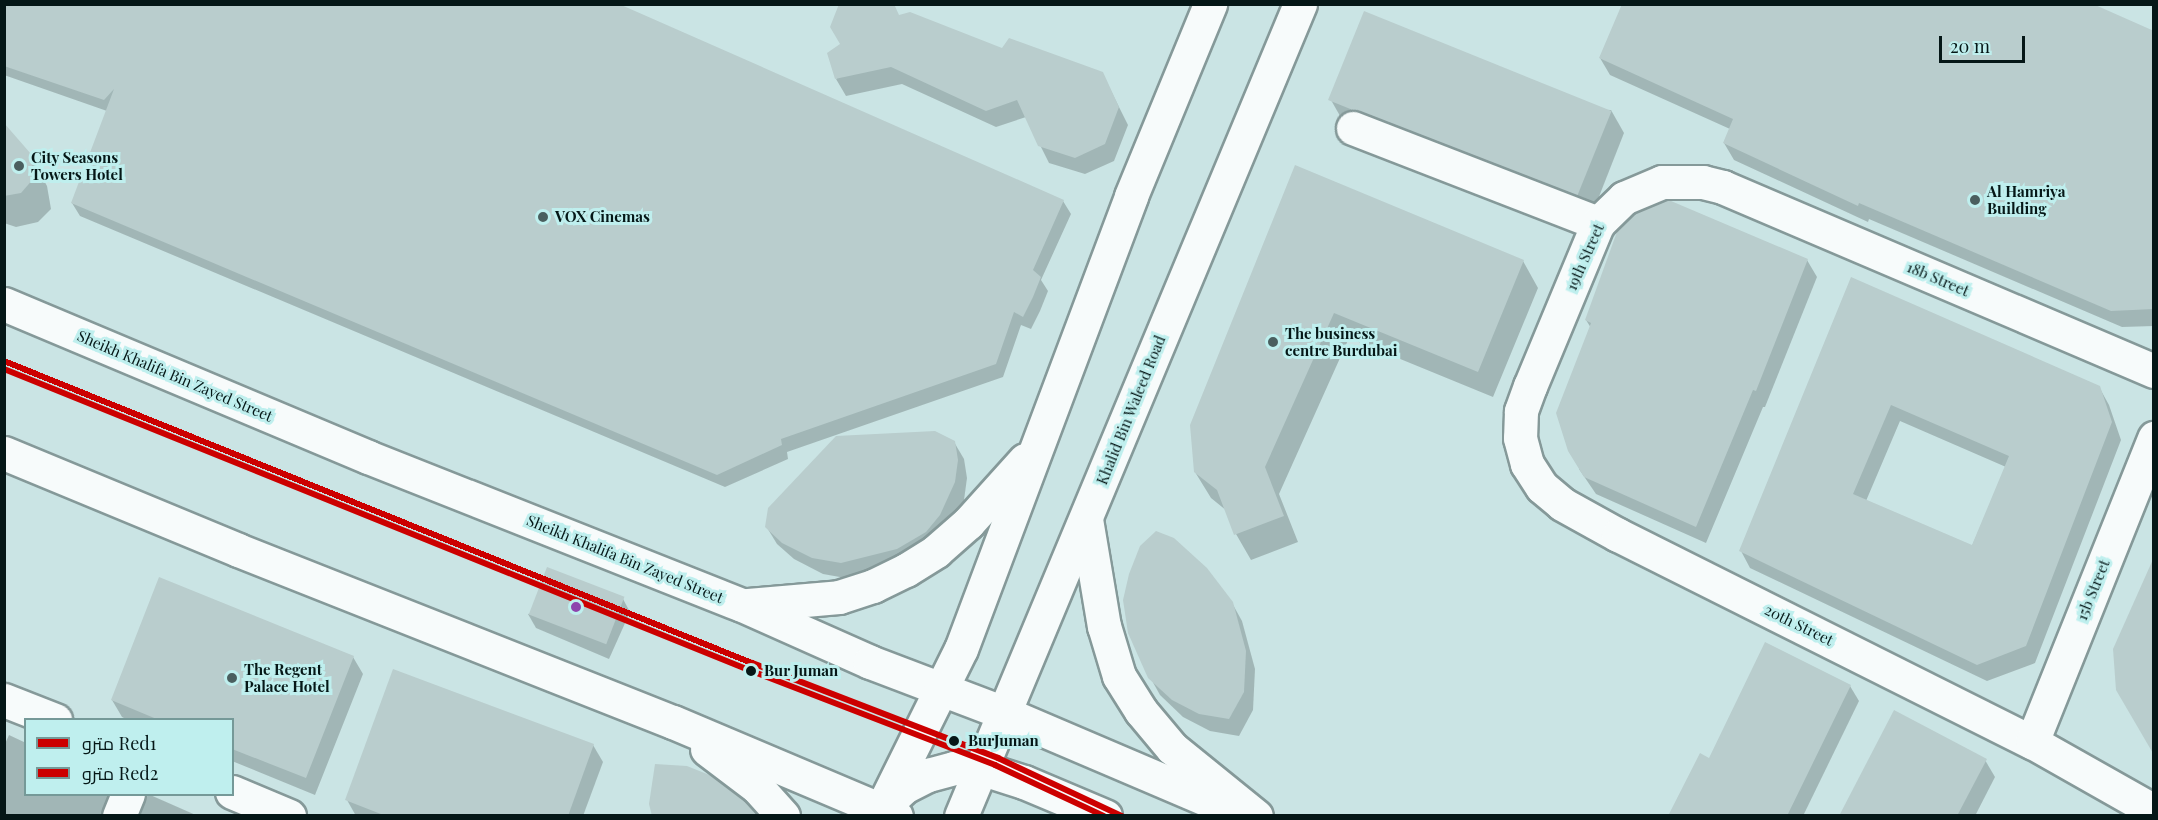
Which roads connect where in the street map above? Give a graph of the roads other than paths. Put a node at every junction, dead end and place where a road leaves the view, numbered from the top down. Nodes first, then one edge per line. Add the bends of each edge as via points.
1 (1210, 4) edge
2 (1300, 4) edge
3 (1353, 128) dead end
4 (1723, 187) joint
5 (1598, 223) junction
6 (4, 304) edge
7 (2154, 371) edge
8 (1530, 386) joint
9 (2154, 438) edge
10 (1038, 445) junction
11 (4, 453) edge
12 (1086, 519) junction
13 (742, 605) junction
14 (940, 689) junction
15 (5, 701) edge
16 (1004, 713) junction
17 (50, 718) edge
18 (673, 722) junction
19 (2032, 742) junction
20 (980, 768) junction
21 (234, 793) edge
22 (128, 796) edge
23 (2154, 811) edge
24 (885, 813) edge
25 (284, 815) edge
26 (119, 816) edge
27 (783, 816) edge
28 (961, 816) edge
29 (1104, 816) edge
30 (1245, 816) edge
31 (1256, 816) edge

1 - 10 main road via 1131,196
2 - 12 main road, Khalid Bin Waleed Road
3 - 5 main road
4 - 5 main road, 19th Street via 1703,182 1662,182 1624,198
4 - 7 main road, 18b Street
5 - 8 main road, 19th Street
6 - 13 main road, Sheikh Khalifa Bin Zayed Street via 368,458
8 - 19 main road, 20th Street via 1521,411 1520,438 1527,464 1542,487 1562,504
9 - 19 main road, 15b Street
10 - 13 main road via 968,524 906,570 839,597
10 - 14 main road via 961,649
11 - 18 main road
12 - 16 main road, Khalid Bin Waleed Road
12 - 31 main road via 1104,627 1119,676 1140,711 1172,748
13 - 14 main road, Sheikh Khalifa Bin Zayed Street
14 - 16 main road, Sheikh Khalifa Bin Zayed Street
14 - 24 main road
15 - 17 main road
16 - 20 main road, Khalid Bin Waleed Road
16 - 30 main road, Sheikh Khalifa Bin Zayed Street
18 - 24 main road
18 - 27 main road via 757,787
19 - 23 main road, 20th Street
20 - 24 main road via 954,768 928,775 904,787
20 - 28 main road, Khalid Bin Waleed Road
20 - 29 main road
21 - 25 main road
22 - 26 main road

